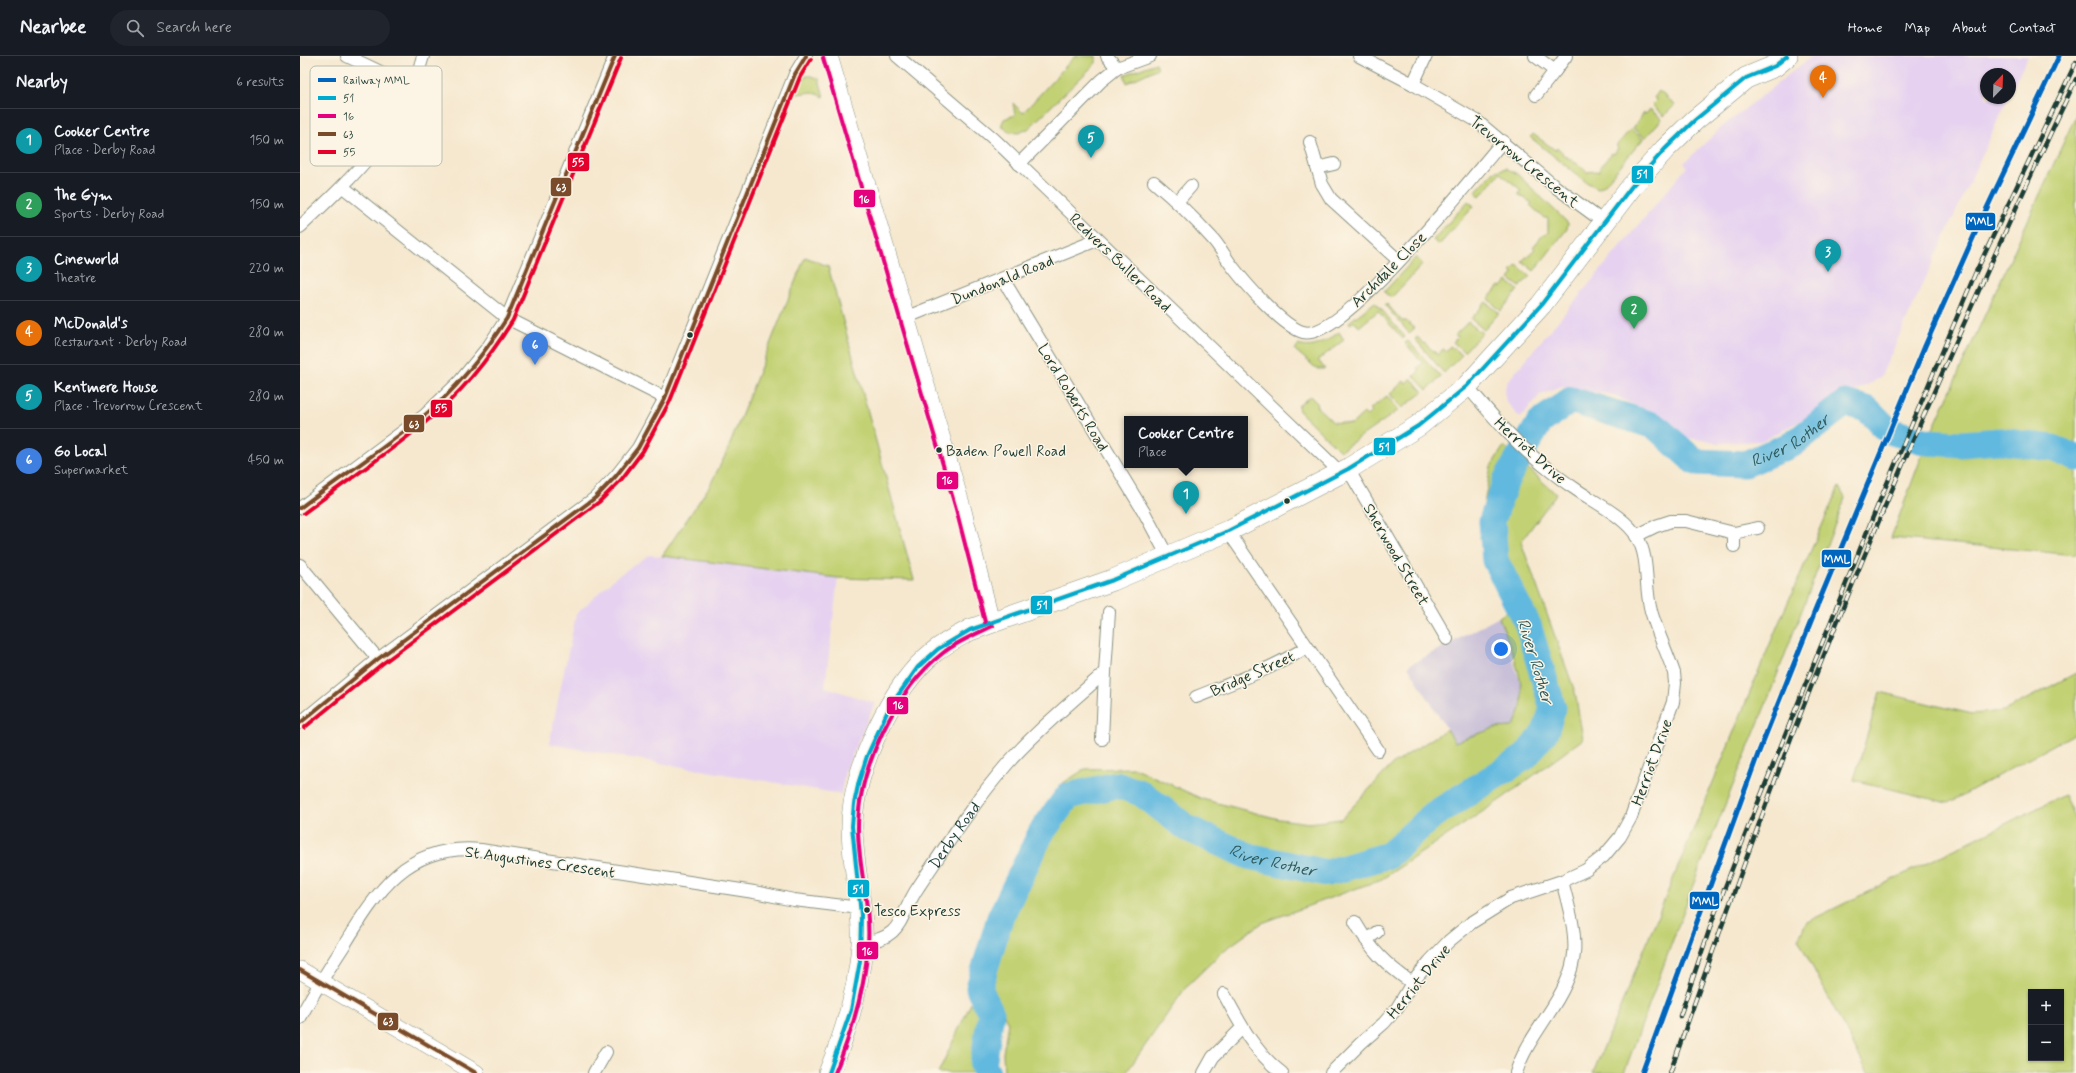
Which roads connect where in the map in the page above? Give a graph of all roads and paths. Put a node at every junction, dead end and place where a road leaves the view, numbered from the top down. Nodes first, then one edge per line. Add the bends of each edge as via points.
1 (347, 56) edge
2 (423, 56) edge
3 (615, 56) edge
4 (806, 56) edge
5 (829, 56) edge
6 (897, 56) edge
7 (1107, 56) edge
8 (1150, 56) edge
9 (1359, 56) edge
10 (1426, 56) edge
11 (1535, 56) edge
12 (1566, 56) edge
13 (1758, 56) edge
14 (1787, 56) edge
15 (368, 66) edge
16 (419, 66) edge
17 (1117, 68) junction
18 (1555, 71) junction
19 (1746, 78) junction
20 (1413, 84) junction
21 (1536, 95) dead end
22 (1503, 141) junction
23 (1310, 142) dead end
24 (1019, 164) junction
25 (1334, 164) dead end
26 (362, 166) edge
27 (1317, 168) junction
28 (1154, 182) dead end
29 (343, 186) junction
30 (1191, 186) dead end
31 (1177, 202) junction
32 (1605, 223) junction
33 (300, 227) edge
34 (1097, 240) junction
35 (1398, 260) junction
36 (1003, 279) junction
37 (907, 317) junction
38 (507, 318) junction
39 (1467, 386) junction
40 (665, 398) junction
41 (1344, 471) junction
42 (300, 508) edge
43 (1758, 528) dead end
44 (1228, 531) junction
45 (1734, 533) junction
46 (1636, 536) junction
47 (1734, 546) dead end
48 (1168, 557) junction
49 (300, 565) edge
50 (1109, 612) dead end
51 (991, 621) junction
52 (1447, 640) dead end
53 (1307, 648) junction
54 (378, 659) junction
55 (1105, 672) junction
56 (1196, 697) dead end
57 (300, 723) edge
58 (1102, 739) dead end
59 (1378, 750) dead end
60 (1562, 881) junction
61 (860, 908) junction
62 (1355, 922) dead end
63 (1378, 932) dead end
64 (1366, 940) junction
65 (862, 943) junction
66 (300, 970) edge
67 (321, 982) junction
68 (1412, 983) junction
69 (1224, 994) dead end
70 (300, 1018) edge
71 (1242, 1028) junction
72 (606, 1052) dead end
73 (476, 1073) edge
74 (594, 1073) edge
75 (829, 1073) edge
76 (1204, 1073) edge
77 (1282, 1073) edge
78 (1331, 1073) edge
79 (1516, 1073) edge

1 - 15 street
2 - 16 street
3 - 38 street
4 - 40 street via 795,74
5 - 37 street
6 - 24 street, Redvers Buller Road via 994,139
7 - 17 street
8 - 17 street
9 - 20 street, Trevorrow Crescent
10 - 20 street
11 - 18 street
12 - 18 street
13 - 19 highway
14 - 19 highway via 1775,66
17 - 24 street
18 - 21 street
19 - 32 highway via 1695,120 1665,149 1632,186
20 - 22 street, Trevorrow Crescent via 1477,121
22 - 32 street, Trevorrow Crescent via 1553,185
22 - 35 street, Archdale Close
23 - 27 street
24 - 34 street, Redvers Buller Road
25 - 27 street
26 - 29 street
27 - 35 street via 1322,184 1331,199
28 - 31 street, Archdale Close
29 - 33 street
29 - 38 street
30 - 31 street
31 - 35 street, Archdale Close via 1212,238 1254,292 1281,317 1303,332 1319,330 1350,308
32 - 39 highway via 1541,305
34 - 36 street, Dundonald Road
34 - 41 street, Redvers Buller Road
36 - 37 street, Dundonald Road
36 - 48 street, Lord Roberts Road via 1144,512
37 - 51 street via 962,507
38 - 40 street
38 - 42 street via 460,382 425,415
39 - 41 highway via 1418,426
39 - 46 street, Herriot Drive via 1539,462 1610,512
40 - 54 street via 638,448 595,498
41 - 44 highway
41 - 52 street, Sherwood Street
43 - 45 street
44 - 48 highway
44 - 53 street
45 - 46 street via 1686,521 1671,521
45 - 47 street
46 - 60 street, Herriot Drive via 1646,568 1646,590 1651,611 1674,674 1673,702 1631,817 1620,837 1604,856 1586,870
48 - 51 highway via 1104,583
49 - 54 street
50 - 55 street
51 - 61 highway via 949,641 925,660 908,679 871,742 855,792 852,826
53 - 56 street, Bridge Street via 1287,660
53 - 59 street
54 - 57 street
55 - 58 street
55 - 65 street, Derby Road via 1008,763 960,824 916,890 895,931 879,941
60 - 68 street, Herriot Drive via 1511,898 1471,923 1449,941
60 - 79 street via 1572,919 1574,961 1561,996 1524,1053
61 - 65 highway
61 - 67 street, St Augustines Crescent via 794,900 481,850 447,850 430,854 397,874 378,894
62 - 64 street
63 - 64 street
64 - 68 street via 1387,965
65 - 75 highway via 853,1005
66 - 67 street
67 - 70 street, St Augustines Crescent
67 - 73 street
68 - 78 street, Herriot Drive via 1397,1008
69 - 71 street
71 - 76 street via 1213,1057
71 - 77 street via 1264,1056
72 - 74 street

